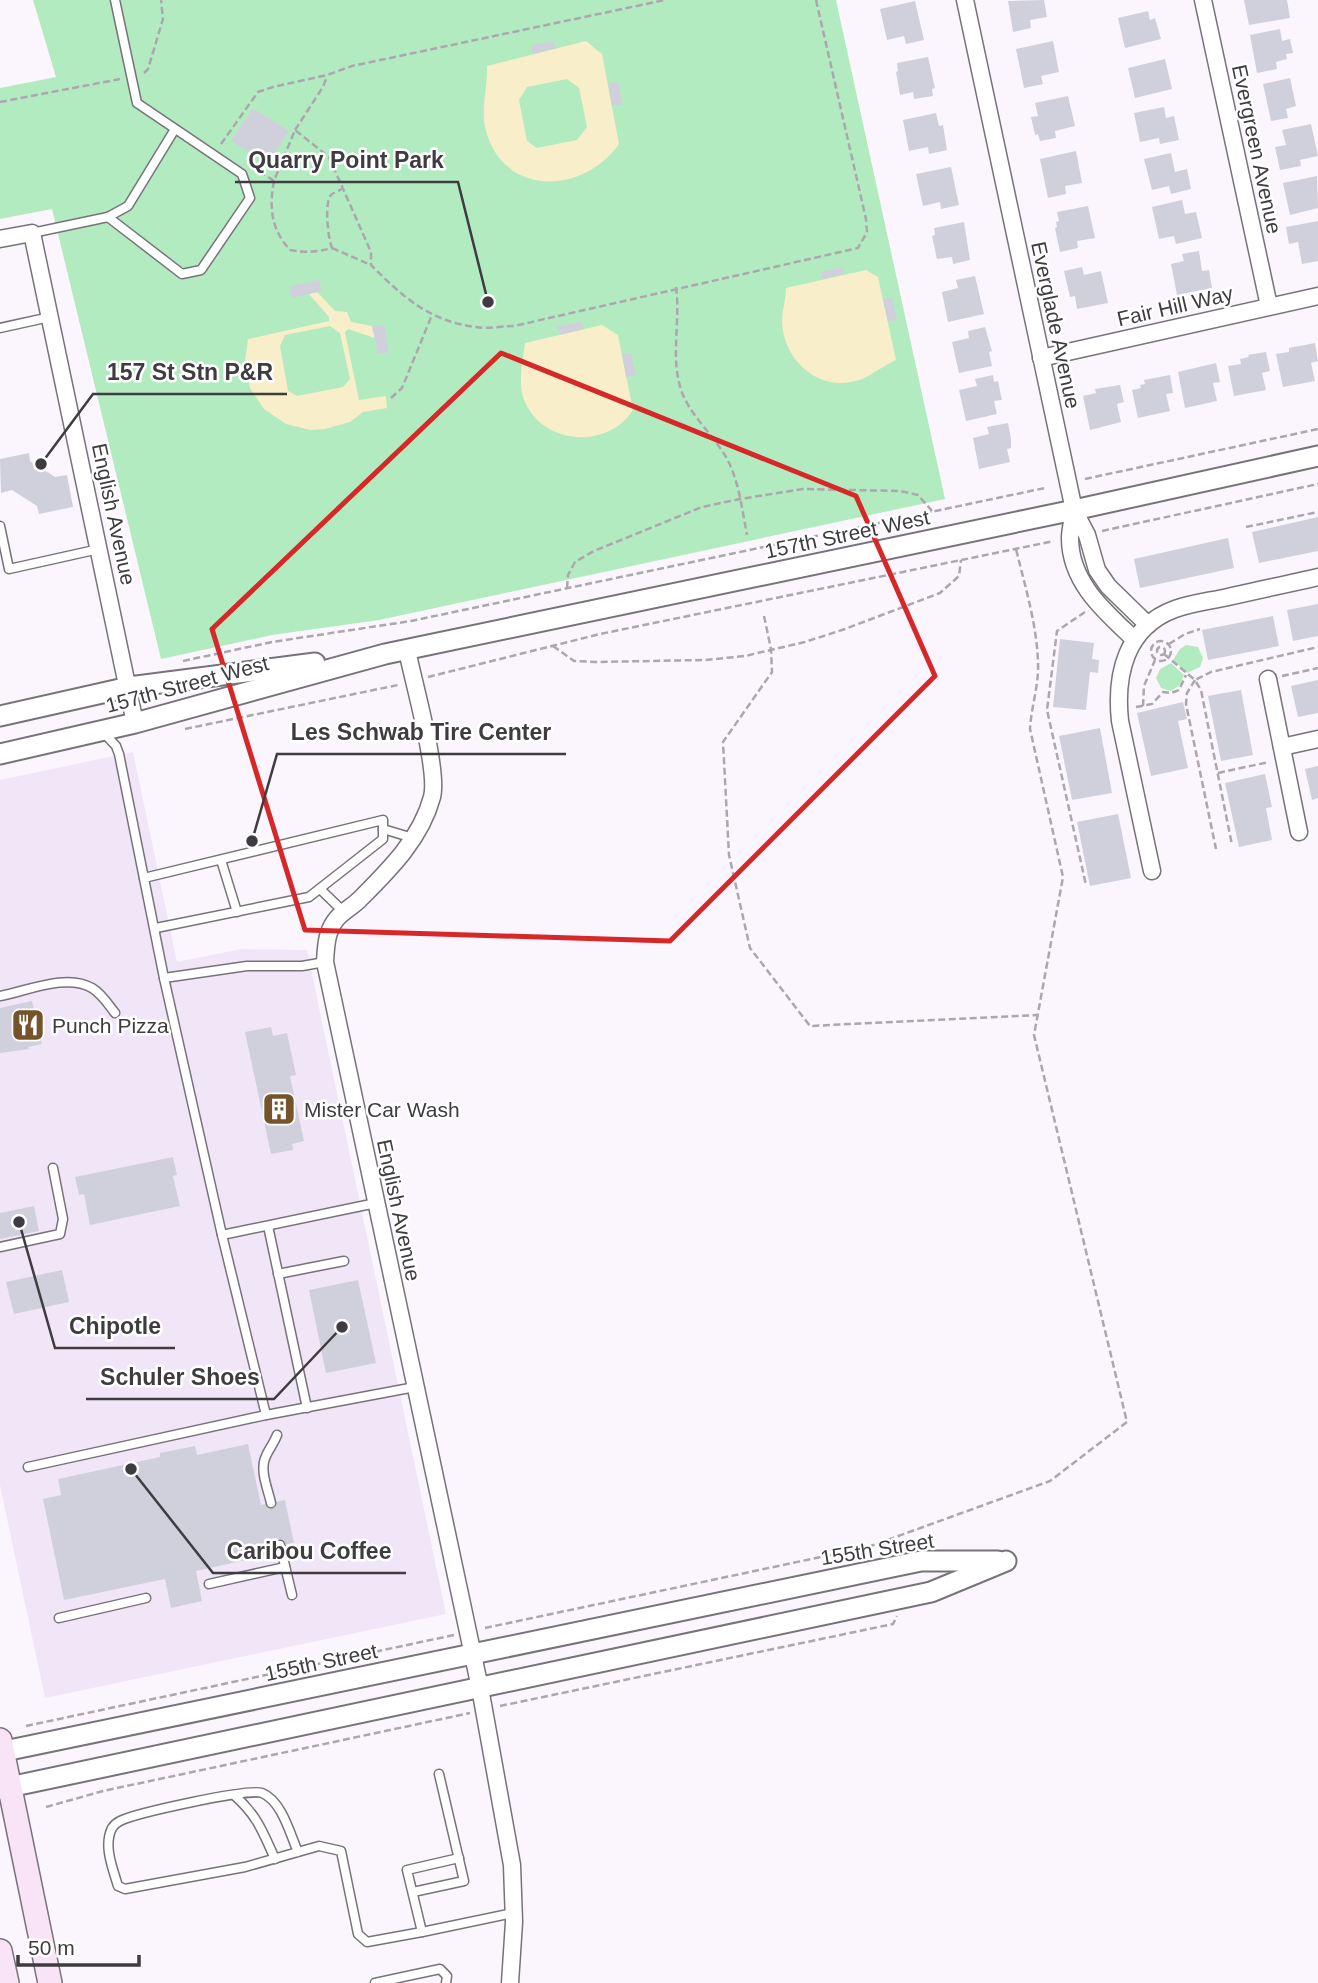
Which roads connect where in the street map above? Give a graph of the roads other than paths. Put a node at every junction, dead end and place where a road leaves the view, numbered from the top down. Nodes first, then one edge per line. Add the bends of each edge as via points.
1 (115, 0) edge
2 (965, 0) edge
3 (1203, 0) edge
4 (175, 129) junction
5 (108, 217) junction
6 (32, 233) junction
7 (0, 239) edge
8 (1318, 296) edge
9 (1269, 306) junction
10 (50, 317) junction
11 (0, 328) edge
12 (1041, 358) junction
13 (1318, 456) edge
14 (1074, 510) junction
15 (0, 526) edge
16 (99, 548) junction
17 (1318, 577) edge
18 (1148, 625) junction
19 (1133, 639) junction
20 (407, 650) junction
21 (385, 654) junction
22 (1268, 679) road end
23 (129, 687) junction
24 (0, 716) edge
25 (135, 723) junction
26 (102, 731) junction
27 (1318, 739) edge
28 (1283, 753) junction
29 (0, 754) edge
30 (383, 829) junction
31 (1299, 832) dead end
32 (413, 838) junction
33 (220, 860) junction
34 (1152, 871) dead end
35 (144, 878) junction
36 (320, 889) junction
37 (237, 912) junction
38 (345, 913) junction
39 (156, 928) junction
40 (325, 962) junction
41 (164, 978) junction
42 (0, 996) edge
43 (115, 1013) dead end
44 (53, 1168) dead end
45 (376, 1203) junction
46 (268, 1226) junction
47 (222, 1235) junction
48 (0, 1247) edge
49 (344, 1261) dead end
50 (278, 1274) junction
51 (415, 1387) junction
52 (307, 1408) junction
53 (266, 1415) junction
54 (277, 1435) dead end
55 (28, 1467) dead end
56 (271, 1503) dead end
57 (280, 1545) dead end
58 (285, 1567) junction
59 (209, 1584) dead end
60 (292, 1595) dead end
61 (146, 1598) dead end
62 (59, 1618) dead end
63 (472, 1654) junction
64 (480, 1688) junction
65 (1, 1748) edge
66 (439, 1774) dead end
67 (5, 1788) edge
68 (234, 1796) junction
69 (298, 1852) junction
70 (459, 1858) junction
71 (275, 1859) junction
72 (413, 1892) junction
73 (513, 1913) junction
74 (422, 1932) junction
75 (0, 1951) edge
76 (7, 1983) edge
77 (50, 1983) edge
78 (375, 1983) edge
79 (446, 1983) edge
80 (510, 1983) edge

1 - 4 lane via 135,76 137,103
2 - 12 street, Everglade Avenue
3 - 9 street, Evergreen Avenue
4 - 5 lane via 128,206
4 - 5 lane via 242,174 250,198 201,270 182,274
5 - 6 lane
6 - 7 street
6 - 10 street, English Avenue
8 - 9 street, Fair Hill Way
9 - 12 street, Fair Hill Way
10 - 11 lane
10 - 16 street, English Avenue
12 - 14 street, Everglade Avenue
13 - 14 street, 157th Street West
14 - 18 street via 1093,533 1097,570
14 - 19 street, Everglade Avenue via 1069,538 1083,585
14 - 20 street, 157th Street West
15 - 16 lane via 9,569
16 - 23 street, English Avenue
17 - 18 street via 1186,606
18 - 19 street
19 - 34 street via 1117,697
20 - 21 street, 157th Street West
20 - 32 street, English Avenue via 431,764 433,795
21 - 23 street, 157th Street West
21 - 25 street, 157th Street West
22 - 28 street
23 - 24 street, 157th Street West
23 - 25 street, English Avenue
25 - 26 street, 157th Street West
26 - 29 street, 157th Street West
26 - 35 lane via 119,754
27 - 28 street
28 - 31 street
30 - 32 lane
30 - 33 lane via 383,820
30 - 36 lane via 383,839
32 - 38 street, English Avenue
33 - 35 lane
33 - 37 lane
35 - 39 lane
36 - 37 lane via 309,897
36 - 38 lane
37 - 39 lane
38 - 40 street, English Avenue via 335,920 326,940
39 - 41 lane
40 - 41 lane via 247,966
40 - 45 street, English Avenue
41 - 47 lane
42 - 43 lane via 79,983 100,994
44 - 48 lane via 63,1219 60,1234
45 - 46 lane
45 - 51 street, English Avenue
46 - 47 lane
46 - 50 lane
47 - 53 lane
49 - 50 lane
50 - 52 lane
51 - 52 lane
51 - 63 street, English Avenue
52 - 53 lane
53 - 55 lane
54 - 56 lane via 263,1467
57 - 58 lane
58 - 59 lane
58 - 60 lane
61 - 62 lane
63 - 64 street, English Avenue
63 - 64 street, 155th Street via 921,1560 1006,1561 931,1592
63 - 65 street, 155th Street
64 - 67 street, 155th Street
64 - 73 street, English Avenue via 512,1865
65 - 67 main road
66 - 70 lane
67 - 77 main road
68 - 69 lane via 262,1793 276,1804
68 - 71 lane via 260,1822
68 - 71 lane via 167,1808 114,1825 108,1839 118,1886 125,1889
69 - 71 lane
69 - 74 lane via 318,1846 341,1851 358,1934 367,1942
70 - 72 lane via 464,1881
70 - 72 lane via 407,1870
72 - 74 lane
73 - 74 lane
73 - 80 street, English Avenue
75 - 76 main road
78 - 79 lane via 440,1969 447,1976

